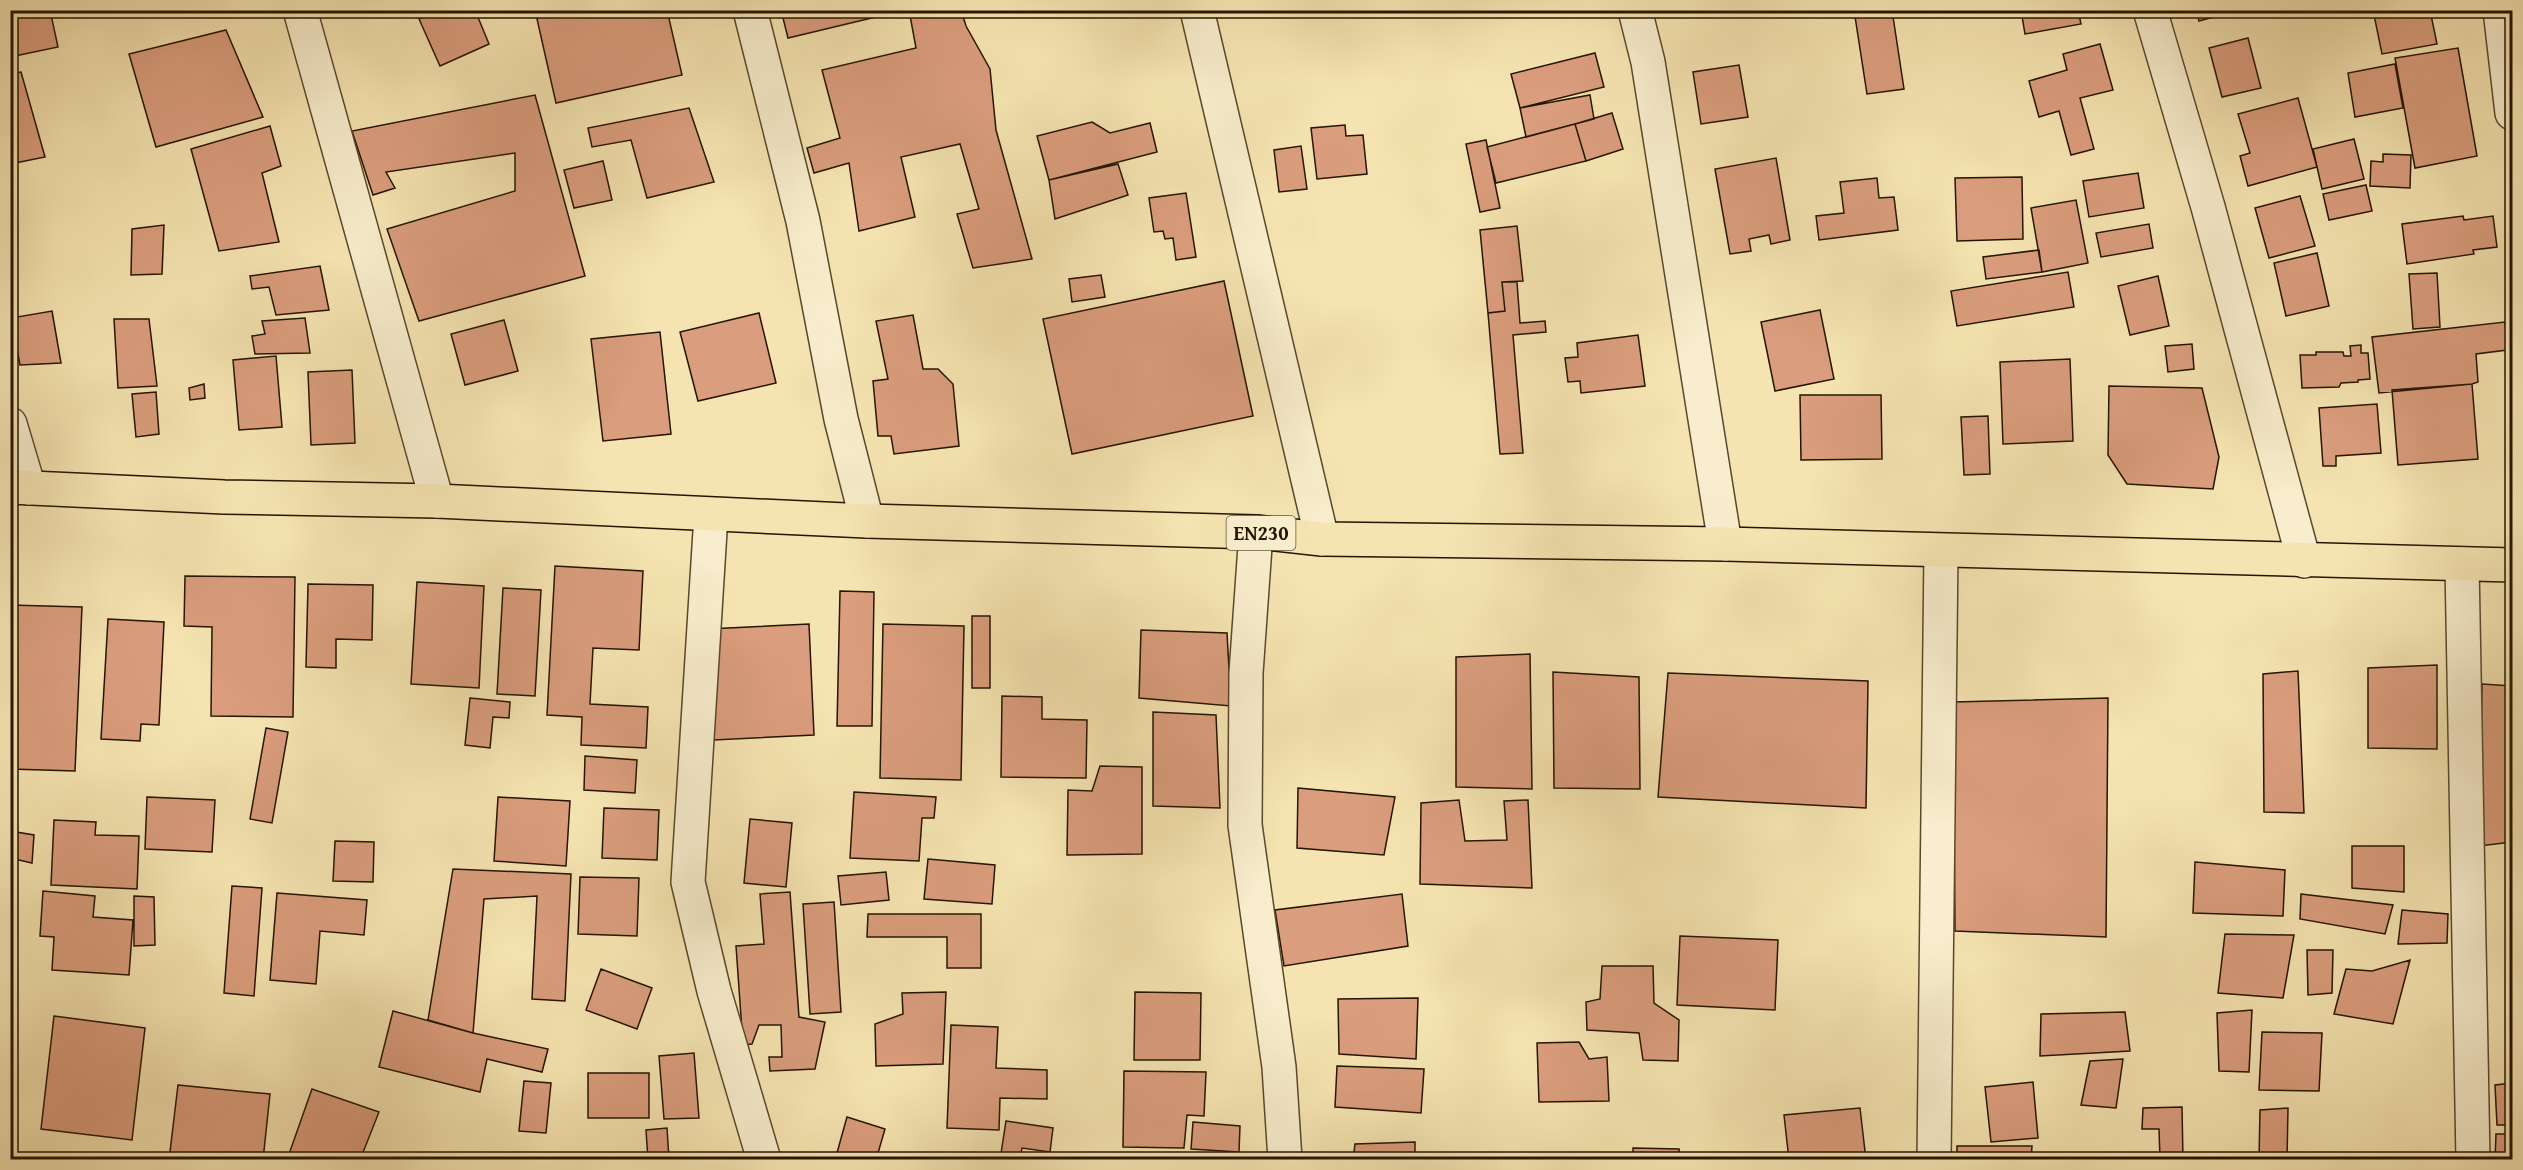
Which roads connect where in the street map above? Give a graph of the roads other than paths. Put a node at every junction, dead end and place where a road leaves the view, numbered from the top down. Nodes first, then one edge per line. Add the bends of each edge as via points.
1 (300, 10) edge
2 (750, 10) edge
3 (1197, 10) edge
4 (1635, 10) edge
5 (2150, 10) edge
6 (2500, 10) edge
7 (2512, 113) edge
8 (10, 424) edge
9 (20, 487) edge
10 (437, 501) junction
11 (711, 515) junction
12 (867, 521) junction
13 (1256, 532) junction
14 (1322, 539) junction
15 (1725, 544) junction
16 (1941, 551) junction
17 (2304, 561) junction
18 (2462, 564) junction
19 (2512, 565) edge
20 (764, 1160) edge
21 (1285, 1160) edge
22 (1934, 1160) edge
23 (2473, 1160) edge

1 - 10 street
2 - 12 street via 803,221 841,419
3 - 14 street
4 - 15 street via 1648,62
5 - 17 street
6 - 7 street
8 - 9 street
9 - 10 main road, EN230 via 224,497
10 - 11 main road, EN230
11 - 12 main road, EN230
11 - 20 street via 688,882 714,990
12 - 13 main road, EN230
13 - 14 main road, EN230
13 - 21 street via 1246,673 1245,825 1279,1067
14 - 15 main road, EN230
15 - 16 main road, EN230
16 - 17 main road, EN230
16 - 22 street
17 - 18 main road, EN230
18 - 19 main road, EN230
18 - 23 street

